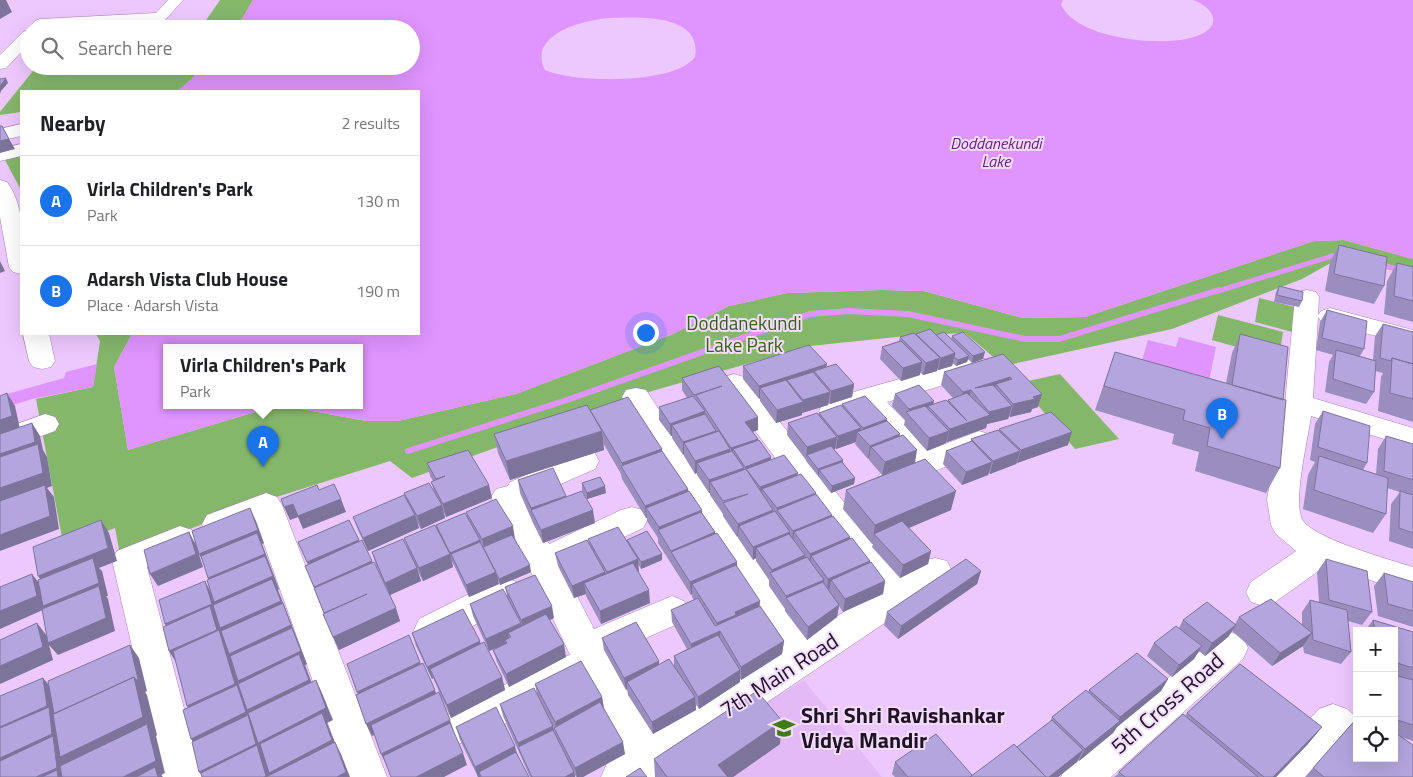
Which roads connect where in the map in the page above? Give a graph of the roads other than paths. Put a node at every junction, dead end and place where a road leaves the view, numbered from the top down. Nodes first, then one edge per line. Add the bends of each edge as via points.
1 (176, 0) edge
2 (113, 7) dead end
3 (57, 8) dead end
4 (44, 20) edge
5 (101, 20) edge
6 (159, 20) edge
7 (20, 44) edge
8 (0, 64) edge
9 (20, 130) edge
10 (0, 135) edge
11 (20, 150) edge
12 (0, 155) edge
13 (2, 198) edge
14 (20, 263) edge
15 (36, 335) edge
16 (1413, 338) edge
17 (1003, 359) edge
18 (42, 361) dead end
19 (734, 384) edge
20 (636, 397) dead end
21 (867, 398) junction
22 (1299, 403) junction
23 (45, 424) dead end
24 (793, 426) junction
25 (1000, 432) edge
26 (1413, 438) edge
27 (0, 441) edge
28 (584, 461) dead end
29 (927, 462) junction
30 (852, 493) junction
31 (632, 519) dead end
32 (1323, 550) junction
33 (545, 566) junction
34 (935, 571) dead end
35 (1413, 581) edge
36 (1263, 592) dead end
37 (898, 596) junction
38 (672, 611) edge
39 (431, 630) edge
40 (1230, 648) dead end
41 (588, 655) junction
42 (803, 659) junction
43 (462, 726) edge
44 (1353, 738) edge
45 (635, 769) edge
46 (182, 777) edge
47 (367, 777) edge
48 (1081, 777) edge
49 (1280, 777) edge

1 - 6 street
2 - 5 street
3 - 4 street
7 - 8 street
9 - 10 street
11 - 12 street
13 - 14 street
15 - 18 street
16 - 22 street via 1342,319 1307,303
17 - 21 street
19 - 24 street
20 - 42 street
21 - 24 street
21 - 29 street
22 - 26 street
22 - 32 street via 1283,499 1288,525 1304,540
23 - 27 street
24 - 30 street
25 - 29 street
28 - 33 street via 494,502
29 - 30 street
30 - 37 street
31 - 33 street
32 - 35 street
32 - 36 street
33 - 39 street
33 - 41 street
34 - 37 street, 7th Main Road
37 - 42 street, 7th Main Road
38 - 41 street
40 - 48 street, 5th Cross Road
41 - 43 street
41 - 45 street
42 - 45 street, 7th Main Road
44 - 49 street via 1333,722
46 - 47 street via 129,560 266,505

